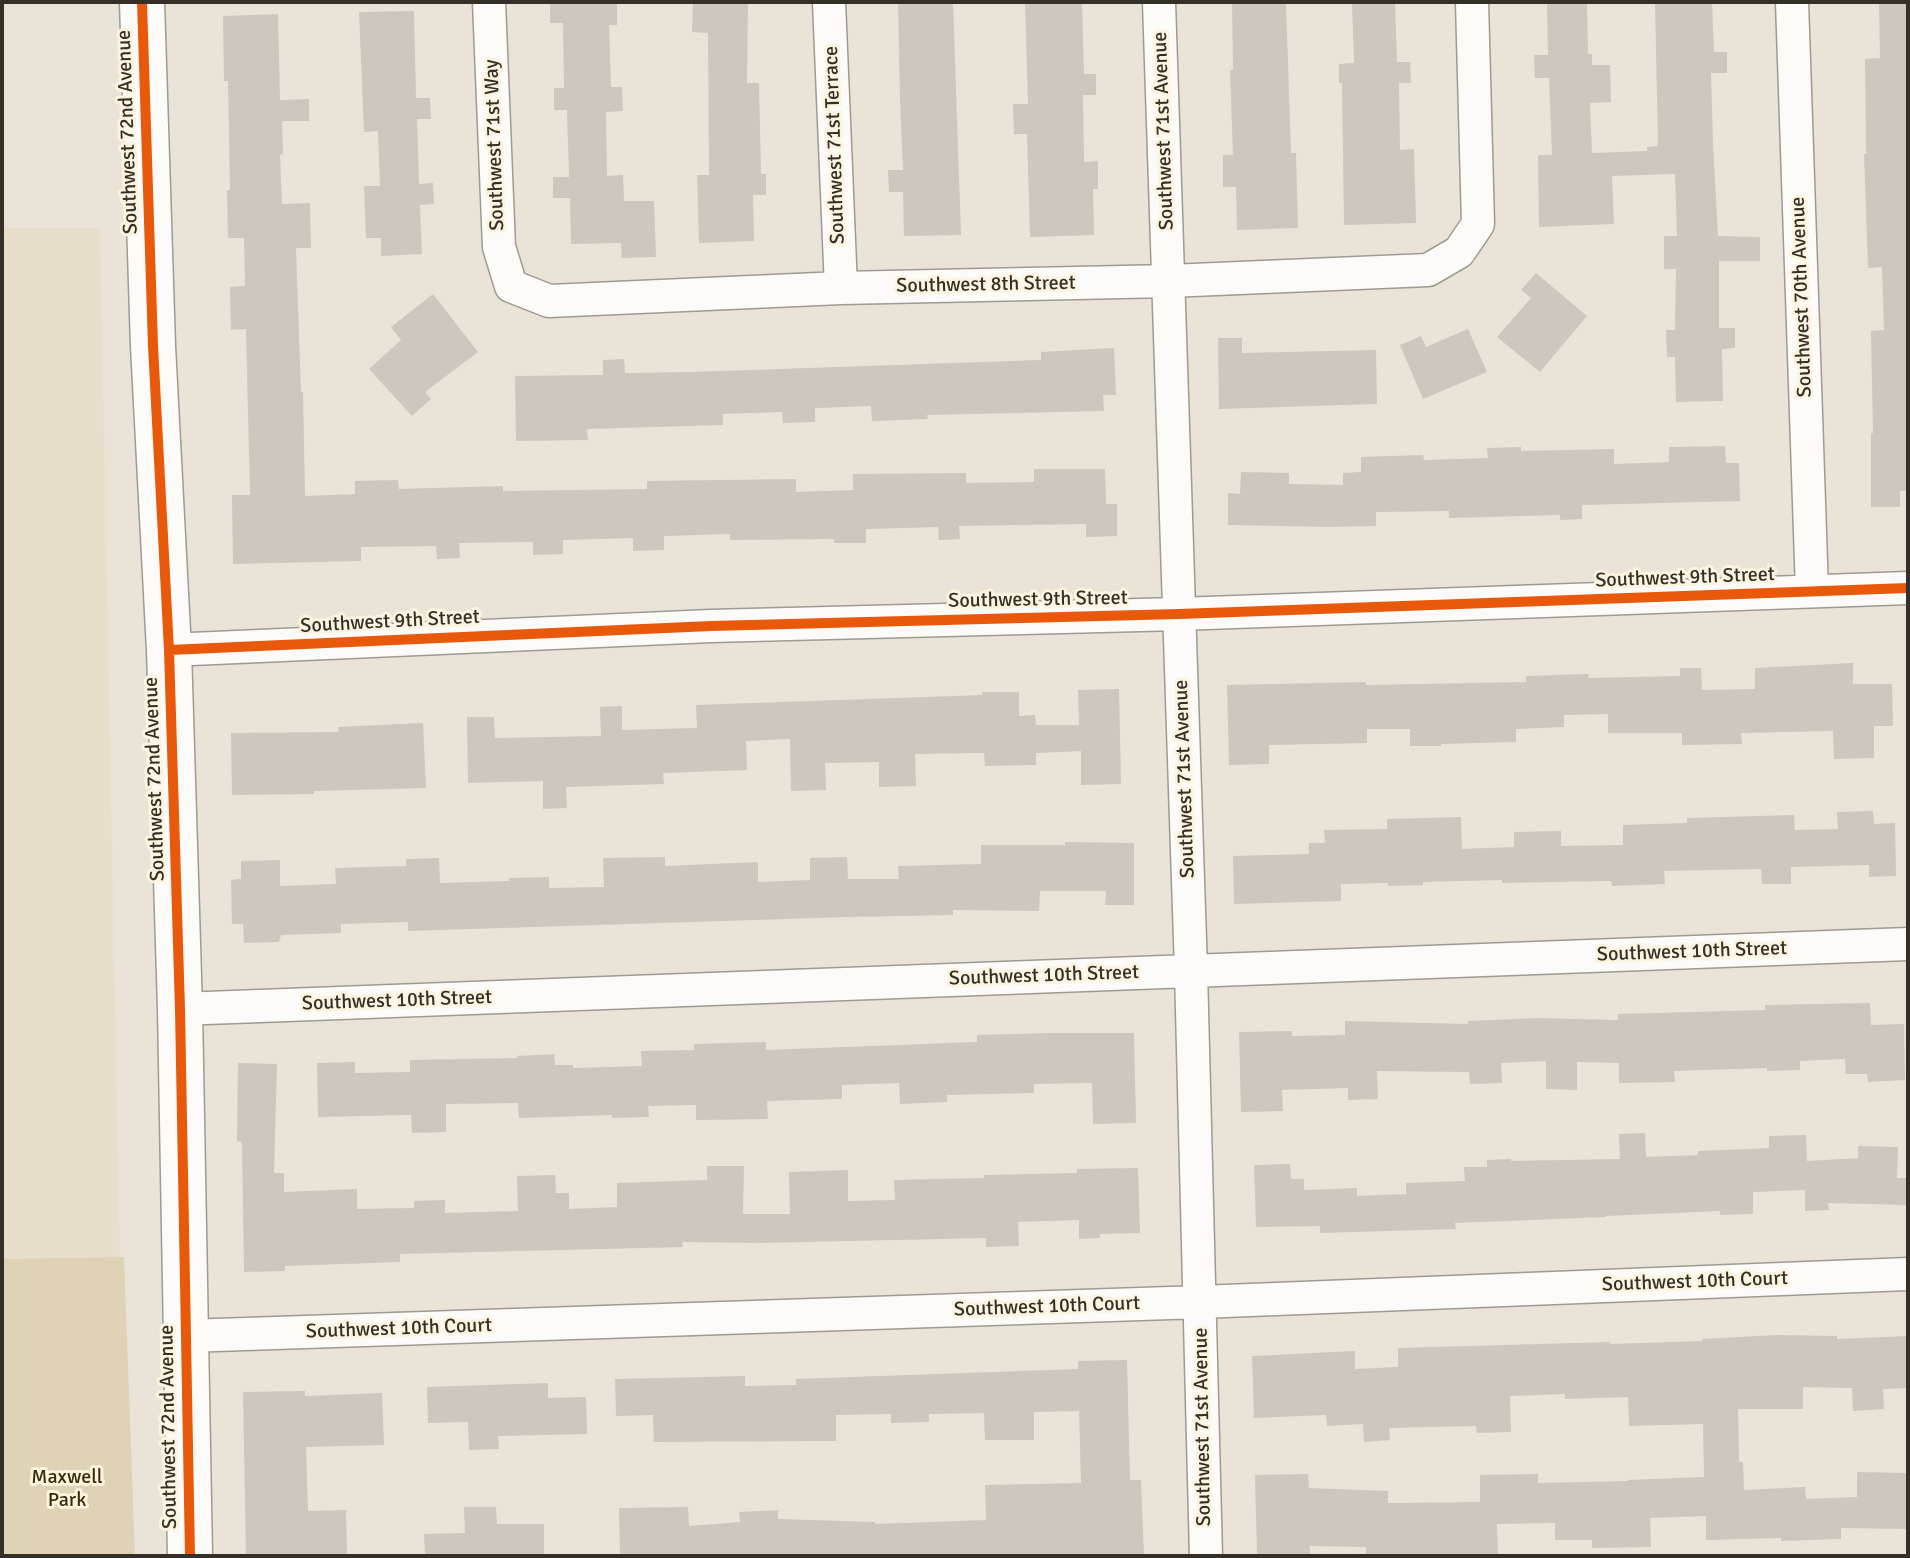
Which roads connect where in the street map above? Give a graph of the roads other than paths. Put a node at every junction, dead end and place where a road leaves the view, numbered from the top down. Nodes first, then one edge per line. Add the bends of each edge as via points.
1 (142, 2) edge
2 (489, 2) edge
3 (829, 2) edge
4 (1159, 2) edge
5 (1472, 2) edge
6 (1792, 2) edge
7 (1169, 281) junction
8 (511, 286) joint
9 (841, 288) junction
10 (1908, 588) edge
11 (1812, 591) junction
12 (1179, 614) junction
13 (169, 650) junction
14 (1908, 944) edge
15 (1191, 971) junction
16 (180, 1009) junction
17 (1908, 1274) edge
18 (1200, 1302) junction
19 (186, 1336) junction
20 (190, 1556) edge
21 (1206, 1556) edge

1 - 13 street, Southwest 72nd Avenue
2 - 8 street, Southwest 71st Way via 499,247
3 - 9 street, Southwest 71st Terrace
4 - 7 street, Southwest 71st Avenue
5 - 7 street, Southwest 8th Street via 1478,224 1459,252 1428,270
6 - 11 street, Southwest 70th Avenue
7 - 9 street, Southwest 8th Street
7 - 12 street, Southwest 71st Avenue
8 - 9 street, Southwest 8th Street via 549,301
10 - 11 street, Southwest 9th Street
11 - 12 street, Southwest 9th Street
12 - 13 street, Southwest 9th Street via 711,626
12 - 15 street, Southwest 71st Avenue
13 - 16 street, Southwest 72nd Avenue
14 - 15 street, Southwest 10th Street
15 - 16 street, Southwest 10th Street
15 - 18 street, Southwest 71st Avenue
16 - 19 street, Southwest 72nd Avenue
17 - 18 street, Southwest 10th Court
18 - 19 street, Southwest 10th Court
18 - 21 street, Southwest 71st Avenue
19 - 20 street, Southwest 72nd Avenue

